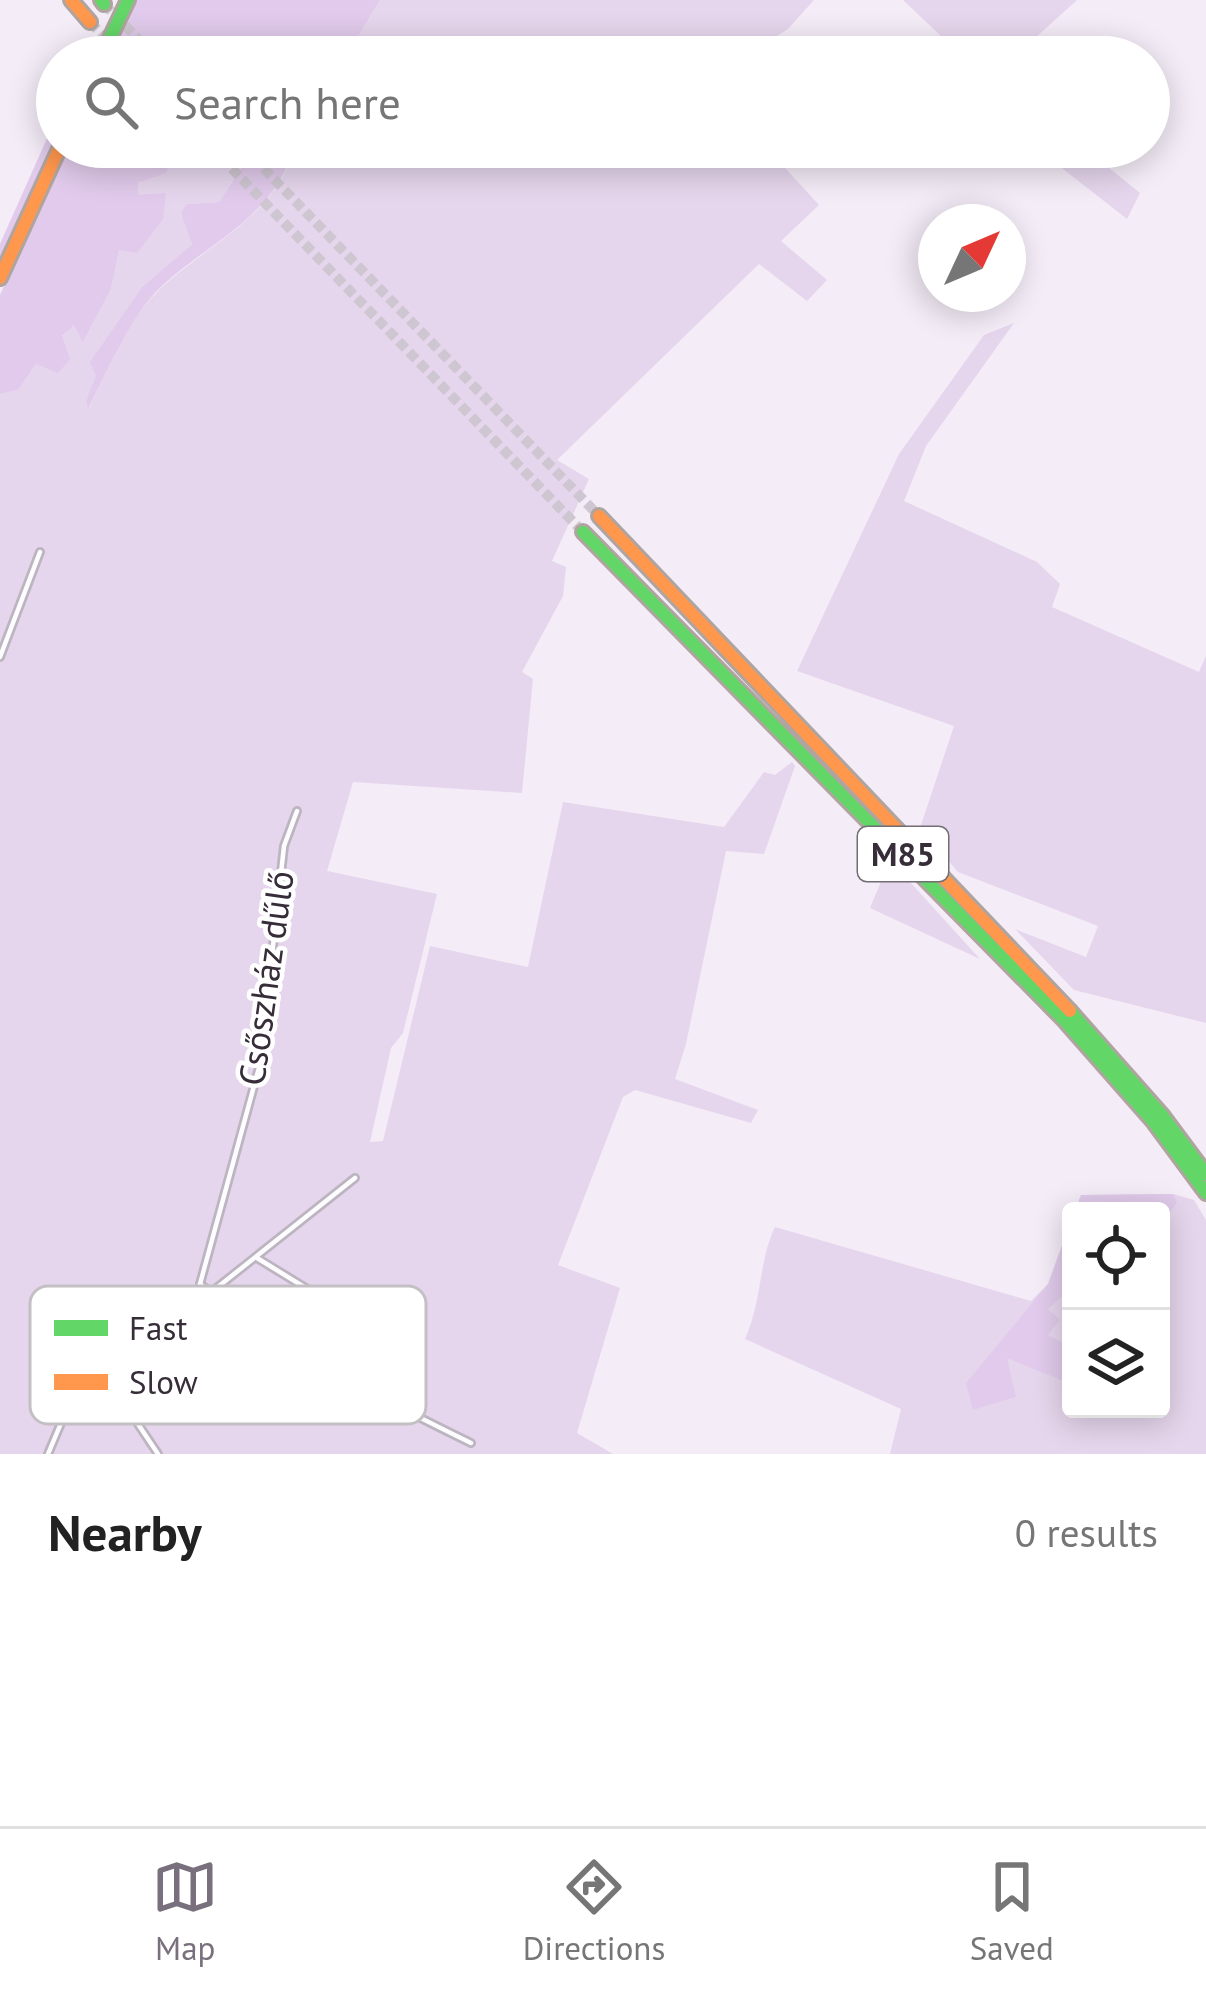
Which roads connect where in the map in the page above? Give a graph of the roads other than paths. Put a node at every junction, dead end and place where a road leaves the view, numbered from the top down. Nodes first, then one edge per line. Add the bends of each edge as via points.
1 (71, 0) edge
2 (128, 0) edge
3 (90, 22) tunnel mouth
4 (110, 36) edge
5 (50, 168) edge
6 (0, 278) edge
7 (599, 516) tunnel mouth
8 (583, 532) tunnel mouth
9 (40, 552) dead end
10 (0, 657) edge
11 (297, 811) dead end
12 (1206, 1174) edge
13 (355, 1178) dead end
14 (1206, 1193) edge
15 (257, 1258) junction
16 (200, 1284) joint
17 (202, 1286) edge
18 (222, 1286) edge
19 (302, 1286) edge
20 (426, 1420) edge
21 (61, 1424) edge
22 (138, 1424) edge
23 (471, 1443) dead end
24 (48, 1454) edge
25 (158, 1454) edge

1 - 3 main road
2 - 4 main road
5 - 6 main road
7 - 12 main road, M85 via 1099,1043
8 - 14 main road, M85 via 1064,1021
9 - 10 street
11 - 16 street, Csőszház dűlő via 284,847 260,1064
13 - 15 street
15 - 18 street
15 - 19 street
16 - 17 street
20 - 23 street
21 - 24 street
22 - 25 street

